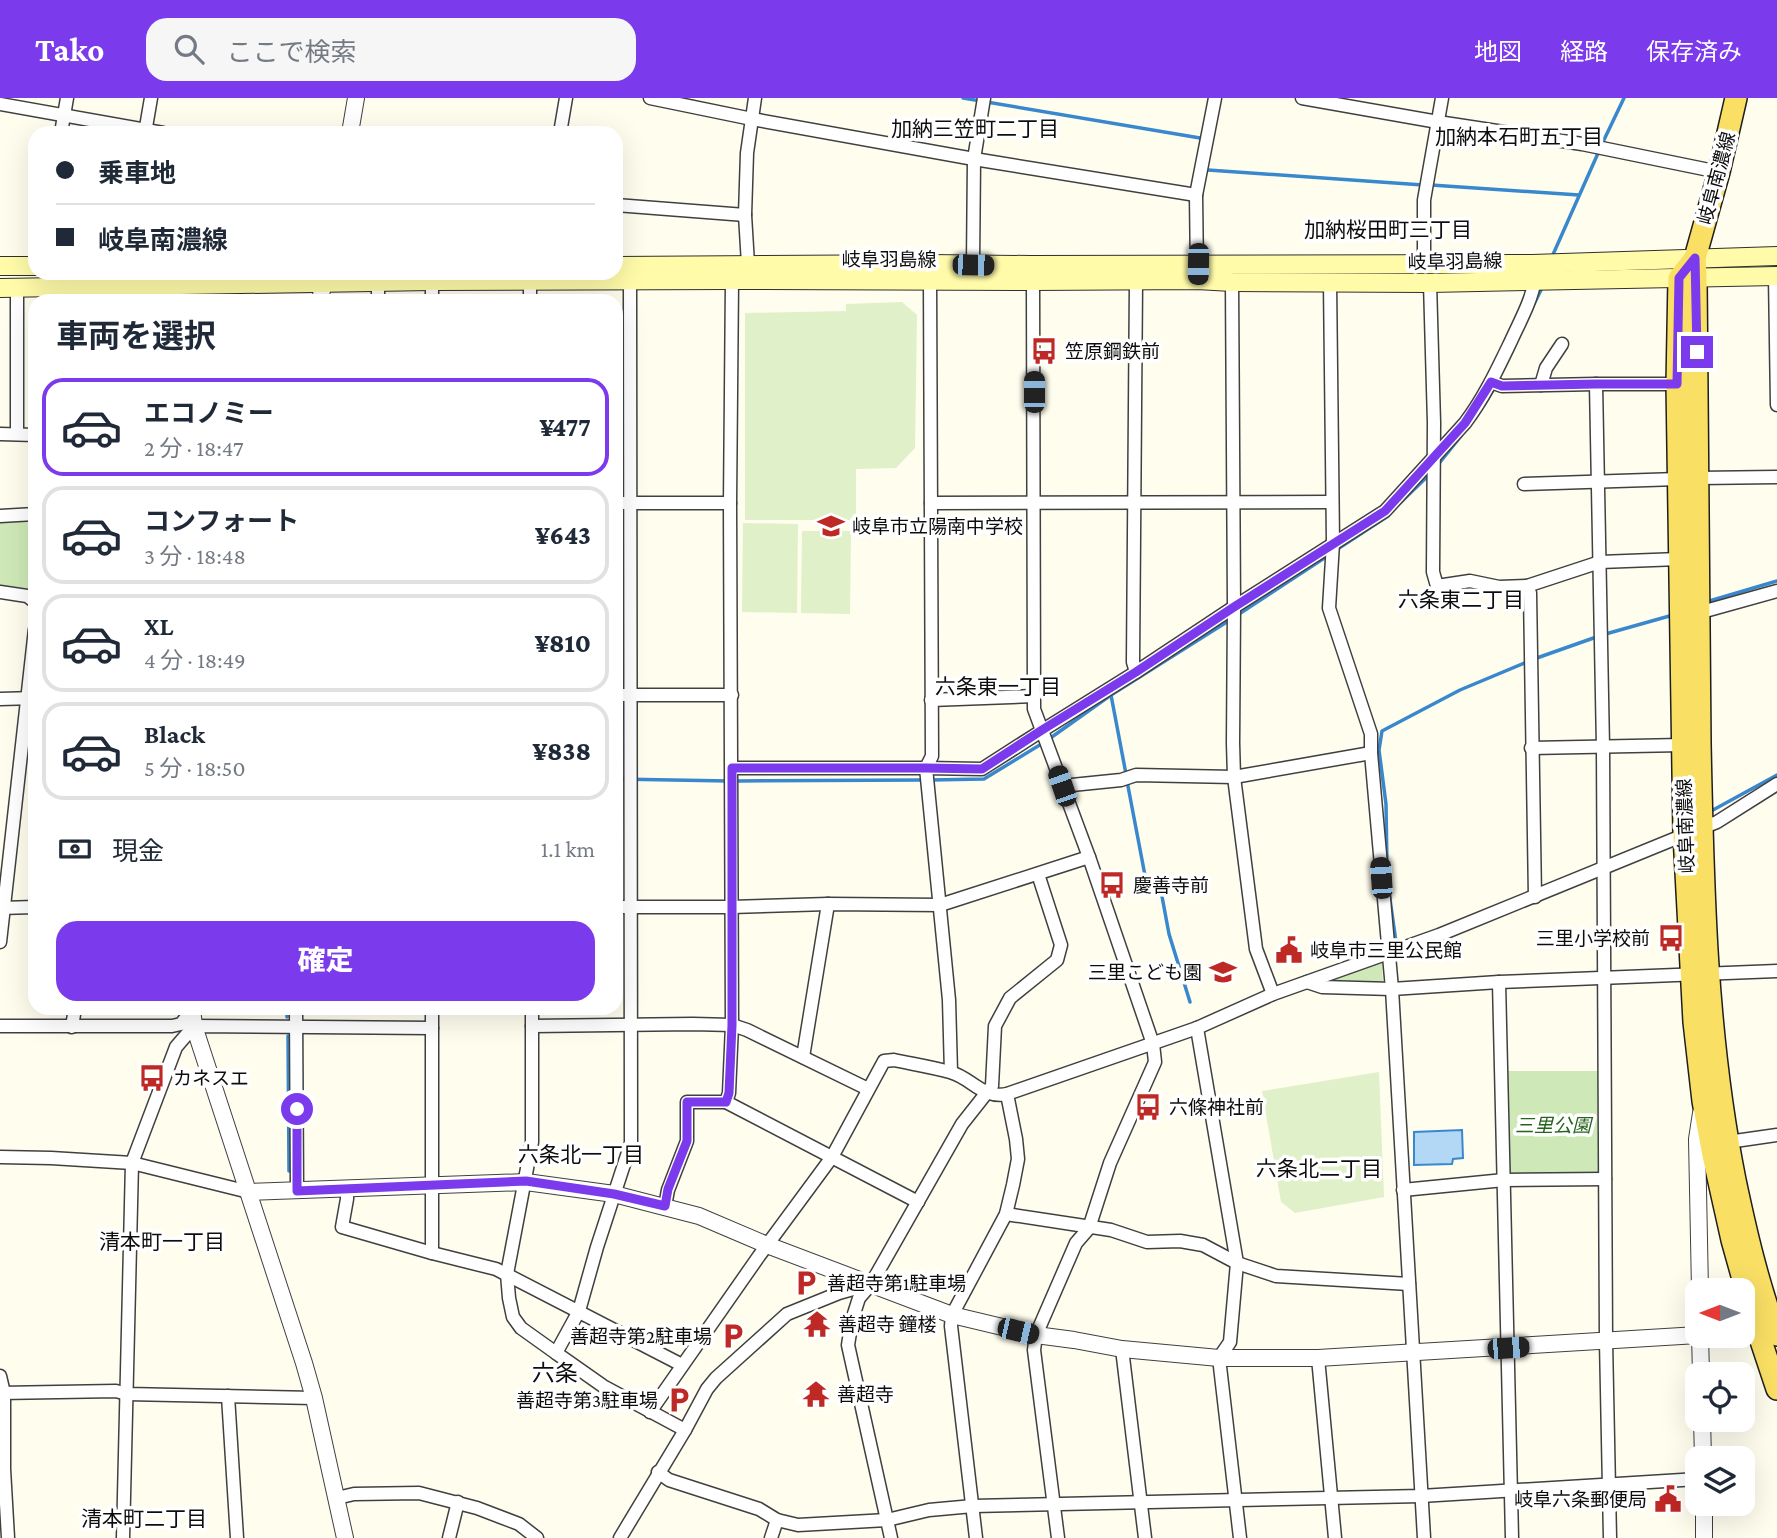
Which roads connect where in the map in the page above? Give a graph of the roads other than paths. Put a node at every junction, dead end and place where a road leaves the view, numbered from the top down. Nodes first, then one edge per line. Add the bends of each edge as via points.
1 (67, 98) edge
2 (151, 98) edge
3 (356, 98) edge
4 (566, 98) edge
5 (650, 98) edge
6 (755, 98) edge
7 (985, 98) edge
8 (1216, 98) edge
9 (1302, 98) edge
10 (1442, 98) edge
11 (1736, 98) edge
12 (0, 104) edge
13 (64, 116) junction
14 (752, 119) junction
15 (1438, 122) junction
16 (62, 126) edge
17 (115, 126) edge
18 (146, 126) edge
19 (350, 126) edge
20 (561, 126) edge
21 (974, 159) junction
22 (1719, 172) junction
23 (1196, 195) junction
24 (623, 206) edge
25 (746, 215) junction
26 (1777, 256) edge
27 (748, 264) junction
28 (973, 265) junction
29 (1424, 265) junction
30 (0, 266) edge
31 (28, 266) edge
32 (623, 266) edge
33 (1690, 271) junction
34 (1197, 272) junction
35 (1776, 276) edge
36 (732, 280) junction
37 (930, 280) junction
38 (1535, 280) junction
39 (432, 281) junction
40 (630, 281) junction
41 (1033, 281) junction
42 (1136, 281) junction
43 (530, 282) junction
44 (1232, 282) junction
45 (1330, 282) junction
46 (1430, 283) junction
47 (322, 286) edge
48 (9, 288) edge
49 (378, 292) edge
50 (157, 293) edge
51 (432, 294) edge
52 (530, 294) edge
53 (1562, 344) dead end
54 (1491, 382) junction
55 (1596, 384) junction
56 (1677, 384) junction
57 (1541, 385) junction
58 (1777, 405) edge
59 (0, 434) edge
60 (17, 434) junction
61 (28, 435) edge
62 (1432, 457) junction
63 (1777, 477) edge
64 (1688, 479) junction
65 (1599, 481) junction
66 (1524, 484) dead end
67 (1034, 502) junction
68 (1233, 502) junction
69 (1332, 502) junction
70 (623, 503) edge
71 (630, 503) junction
72 (730, 503) junction
73 (930, 503) junction
74 (1134, 503) junction
75 (28, 514) edge
76 (0, 516) edge
77 (1333, 543) junction
78 (1679, 559) junction
79 (1600, 562) junction
80 (1528, 586) junction
81 (1777, 591) edge
82 (0, 592) edge
83 (28, 597) edge
84 (1234, 607) junction
85 (1698, 613) junction
86 (1136, 672) junction
87 (623, 695) edge
88 (630, 695) junction
89 (732, 695) junction
90 (1034, 696) junction
91 (0, 699) edge
92 (28, 699) edge
93 (931, 700) junction
94 (28, 721) edge
95 (1042, 730) junction
96 (1682, 746) junction
97 (1603, 747) junction
98 (1531, 748) junction
99 (1371, 754) junction
100 (732, 768) junction
101 (926, 768) junction
102 (1234, 777) junction
103 (1777, 784) edge
104 (1062, 786) junction
105 (1693, 831) junction
106 (1089, 858) junction
107 (1604, 867) junction
108 (1038, 874) junction
109 (1535, 897) junction
110 (828, 904) junction
111 (940, 905) junction
112 (28, 907) edge
113 (623, 907) edge
114 (630, 907) junction
115 (731, 907) junction
116 (2, 908) edge
117 (0, 942) edge
118 (1388, 954) junction
119 (1777, 971) edge
120 (1699, 975) junction
121 (1604, 978) junction
122 (1307, 982) junction
123 (1499, 982) junction
124 (1392, 989) junction
125 (1273, 994) junction
126 (74, 1015) edge
127 (192, 1015) edge
128 (192, 1015) edge
129 (193, 1015) edge
130 (201, 1015) edge
131 (296, 1015) edge
132 (432, 1015) edge
133 (532, 1015) edge
134 (732, 1025) junction
135 (0, 1026) edge
136 (532, 1026) junction
137 (630, 1026) junction
138 (72, 1027) junction
139 (297, 1027) junction
140 (432, 1028) junction
141 (1197, 1028) junction
142 (1153, 1044) junction
143 (803, 1057) junction
144 (951, 1072) junction
145 (868, 1088) junction
146 (988, 1093) junction
147 (1007, 1094) junction
148 (1703, 1101) junction
149 (726, 1102) junction
150 (1777, 1136) edge
151 (1728, 1142) junction
152 (0, 1157) edge
153 (832, 1157) junction
154 (132, 1163) junction
155 (1605, 1179) junction
156 (1504, 1180) junction
157 (526, 1181) junction
158 (432, 1185) junction
159 (347, 1189) junction
160 (1403, 1190) junction
161 (297, 1191) junction
162 (249, 1192) junction
163 (614, 1194) junction
164 (918, 1202) junction
165 (665, 1206) junction
166 (1006, 1214) junction
167 (1089, 1228) junction
168 (767, 1245) junction
169 (432, 1253) junction
170 (1237, 1263) junction
171 (507, 1274) junction
172 (1700, 1278) edge
173 (870, 1284) junction
174 (1409, 1284) junction
175 (579, 1311) junction
176 (952, 1315) junction
177 (1766, 1330) edge
178 (1036, 1335) junction
179 (1685, 1336) edge
180 (1606, 1341) junction
181 (1508, 1348) junction
182 (1122, 1349) junction
183 (556, 1353) junction
184 (1413, 1353) junction
185 (1219, 1358) junction
186 (1318, 1359) junction
187 (682, 1365) junction
188 (0, 1376) edge
189 (1777, 1389) edge
190 (2, 1393) edge
191 (127, 1394) junction
192 (228, 1396) junction
193 (314, 1398) junction
194 (650, 1412) junction
195 (685, 1430) junction
196 (659, 1472) junction
197 (1685, 1480) edge
198 (1609, 1485) junction
199 (1511, 1491) junction
200 (1421, 1496) junction
201 (337, 1498) junction
202 (1331, 1498) junction
203 (1235, 1499) junction
204 (457, 1502) junction
205 (1141, 1502) junction
206 (1054, 1504) junction
207 (972, 1506) junction
208 (1704, 1516) edge
209 (777, 1520) junction
210 (887, 1520) junction
211 (798, 1525) junction
212 (8, 1538) edge
213 (123, 1538) edge
214 (237, 1538) edge
215 (345, 1538) edge
216 (449, 1538) edge
217 (537, 1538) edge
218 (620, 1538) edge
219 (771, 1538) edge
220 (803, 1538) edge
221 (891, 1538) edge
222 (976, 1538) edge
223 (1058, 1538) edge
224 (1145, 1538) edge
225 (1240, 1538) edge
226 (1335, 1538) edge
227 (1424, 1538) edge
228 (1511, 1538) edge
229 (1610, 1538) edge
230 (1704, 1538) edge

1 - 13 street
2 - 18 street
3 - 19 street
4 - 20 street
5 - 14 street
6 - 14 street
7 - 21 street
8 - 23 street
9 - 15 street
10 - 15 street
11 - 22 main road, 岐阜南濃線
12 - 13 street
13 - 16 street
13 - 17 street
14 - 21 street
14 - 25 street
15 - 22 street via 1582,144
15 - 29 street via 1424,200
21 - 23 street
21 - 28 street
22 - 33 main road, 岐阜南濃線
23 - 34 street
24 - 25 street
25 - 27 street
26 - 33 main road, 岐阜羽島線
27 - 28 main road, 岐阜羽島線
27 - 32 main road, 岐阜羽島線
28 - 34 main road, 岐阜羽島線
29 - 33 main road, 岐阜羽島線
29 - 34 main road, 岐阜羽島線
30 - 31 main road
33 - 35 main road, 岐阜羽島線
33 - 38 main road, 岐阜羽島線
33 - 56 main road, 岐阜南濃線
33 - 64 main road, 岐阜南濃線
34 - 42 main road, 岐阜羽島線
34 - 44 main road, 岐阜羽島線
35 - 58 street
36 - 37 main road, 岐阜羽島線
36 - 40 main road, 岐阜羽島線
36 - 72 street
37 - 41 main road, 岐阜羽島線
37 - 73 street
38 - 46 main road, 岐阜羽島線
38 - 54 street via 1532,297
39 - 43 main road, 岐阜羽島線
39 - 49 main road, 岐阜羽島線
39 - 51 street
40 - 43 main road, 岐阜羽島線
40 - 71 street
41 - 42 main road, 岐阜羽島線
41 - 67 street
42 - 74 street
43 - 52 street
44 - 45 main road, 岐阜羽島線
44 - 68 street
45 - 46 main road, 岐阜羽島線
45 - 69 street
46 - 62 street
47 - 49 main road, 岐阜羽島線
47 - 50 main road, 岐阜羽島線
48 - 50 main road, 岐阜羽島線
48 - 60 street
53 - 57 street
54 - 57 street
54 - 62 street via 1465,423
55 - 56 street
55 - 57 street
55 - 65 street
56 - 64 main road, 岐阜南濃線
59 - 60 street
60 - 61 street
62 - 77 street via 1385,511
62 - 80 street via 1437,586 1470,581
63 - 64 street
64 - 65 street
64 - 78 main road, 岐阜南濃線
64 - 85 main road, 岐阜南濃線
65 - 66 street
65 - 79 street
67 - 73 street
67 - 74 street
67 - 90 street
68 - 69 street
68 - 74 street
68 - 84 street
69 - 77 street
70 - 71 street
71 - 72 street
71 - 88 street
72 - 89 street
73 - 93 street
74 - 86 street
75 - 76 street
77 - 84 street
77 - 99 street via 1328,608 1371,734
78 - 79 street
78 - 96 main road, 岐阜南濃線
79 - 80 street
79 - 97 street
80 - 98 street
81 - 85 street
82 - 83 street
84 - 86 street
84 - 102 street
85 - 105 main road, 岐阜南濃線
86 - 95 street
87 - 88 street
88 - 89 street
88 - 114 street
89 - 100 street
90 - 93 street
90 - 95 street
91 - 92 street
93 - 101 street via 932,756
94 - 116 street
95 - 101 street via 982,769
95 - 104 street
96 - 97 street
96 - 105 main road, 岐阜南濃線
97 - 98 street
97 - 107 street
98 - 109 street
99 - 102 street
99 - 118 street
100 - 101 street
100 - 115 street
101 - 111 street
102 - 104 street via 1136,775
102 - 125 street via 1256,949
103 - 105 street via 1717,822
104 - 106 street
105 - 107 street
105 - 120 main road, 岐阜南濃線
106 - 108 street
106 - 142 street
107 - 109 street
107 - 121 street
108 - 111 street
108 - 146 street via 1061,945 1057,960 1010,999 995,1026
109 - 118 street
110 - 111 street
110 - 115 street
110 - 143 street
111 - 144 street
112 - 116 street
113 - 114 street
114 - 115 street
114 - 137 street
115 - 134 street
116 - 117 street
118 - 122 street
118 - 124 street
119 - 120 street
120 - 121 street
120 - 148 main road, 岐阜南濃線 via 1694,1022
120 - 151 main road, 岐阜南濃線
121 - 123 street
121 - 155 street
122 - 124 street via 1322,987
122 - 125 street
123 - 124 street
123 - 156 street
124 - 160 street
125 - 141 street
126 - 138 street
127 - 138 street via 172,1026
128 - 154 street
129 - 162 street
130 - 139 street
131 - 139 street
132 - 140 street
133 - 136 street
134 - 137 street
134 - 143 street
134 - 149 street
135 - 138 street
136 - 137 street
136 - 157 street via 532,1142
137 - 163 street via 631,1143
139 - 140 street
139 - 161 street
140 - 158 street
141 - 142 street
141 - 170 street
142 - 147 street
142 - 167 street via 1155,1062 1110,1163
143 - 145 street
144 - 145 street via 884,1061
144 - 146 street
145 - 153 street
146 - 147 street
146 - 164 street via 962,1124
147 - 166 street via 1018,1159
148 - 172 street via 1697,1139
148 - 177 main road, 岐阜南濃線 via 1732,1240
149 - 153 street
149 - 165 street via 687,1102 687,1141
150 - 151 street
151 - 177 main road, 岐阜南濃線
152 - 154 street
153 - 164 street
153 - 168 street
154 - 162 street
154 - 191 street
155 - 156 street
155 - 180 street
156 - 160 street
156 - 181 street
157 - 158 street
157 - 163 street
157 - 171 street
158 - 159 street
158 - 169 street
159 - 161 street
159 - 169 street via 342,1227
160 - 174 street
161 - 162 street
162 - 193 street
163 - 165 street
163 - 175 street
164 - 173 street
165 - 168 street
166 - 167 street
166 - 176 street
167 - 170 street via 1147,1242 1203,1245
167 - 178 street via 1076,1243
168 - 173 street
168 - 187 street
169 - 171 street
170 - 174 street via 1276,1276
170 - 185 street via 1230,1342
171 - 175 street
171 - 183 street via 513,1317
173 - 176 street
173 - 195 street via 787,1314 706,1389
173 - 210 street via 859,1298 848,1345
174 - 184 street
175 - 183 street
175 - 187 street
176 - 178 street
176 - 207 street
177 - 189 main road, 岐阜南濃線
178 - 182 street
178 - 206 street via 1034,1350
179 - 180 street
180 - 181 street
180 - 198 street
181 - 184 street
181 - 199 street
182 - 185 street
182 - 205 street
183 - 194 street
184 - 186 street
184 - 200 street
185 - 186 street
185 - 203 street
186 - 202 street
187 - 194 street
188 - 190 street
190 - 191 street
190 - 212 street
191 - 192 street
191 - 213 street
192 - 193 street
192 - 214 street
193 - 201 street
194 - 195 street
195 - 196 street
196 - 209 street via 669,1480 759,1509
196 - 218 street
197 - 198 street
198 - 199 street
198 - 229 street
199 - 200 street
199 - 228 street
200 - 202 street
200 - 227 street
201 - 204 street via 419,1493
201 - 215 street
202 - 203 street
202 - 226 street
203 - 205 street
203 - 225 street
204 - 216 street
204 - 217 street via 519,1524
205 - 206 street
205 - 224 street
206 - 207 street
206 - 223 street
207 - 210 street
207 - 222 street
208 - 230 street
209 - 211 street
209 - 219 street
210 - 211 street
210 - 221 street
211 - 220 street

